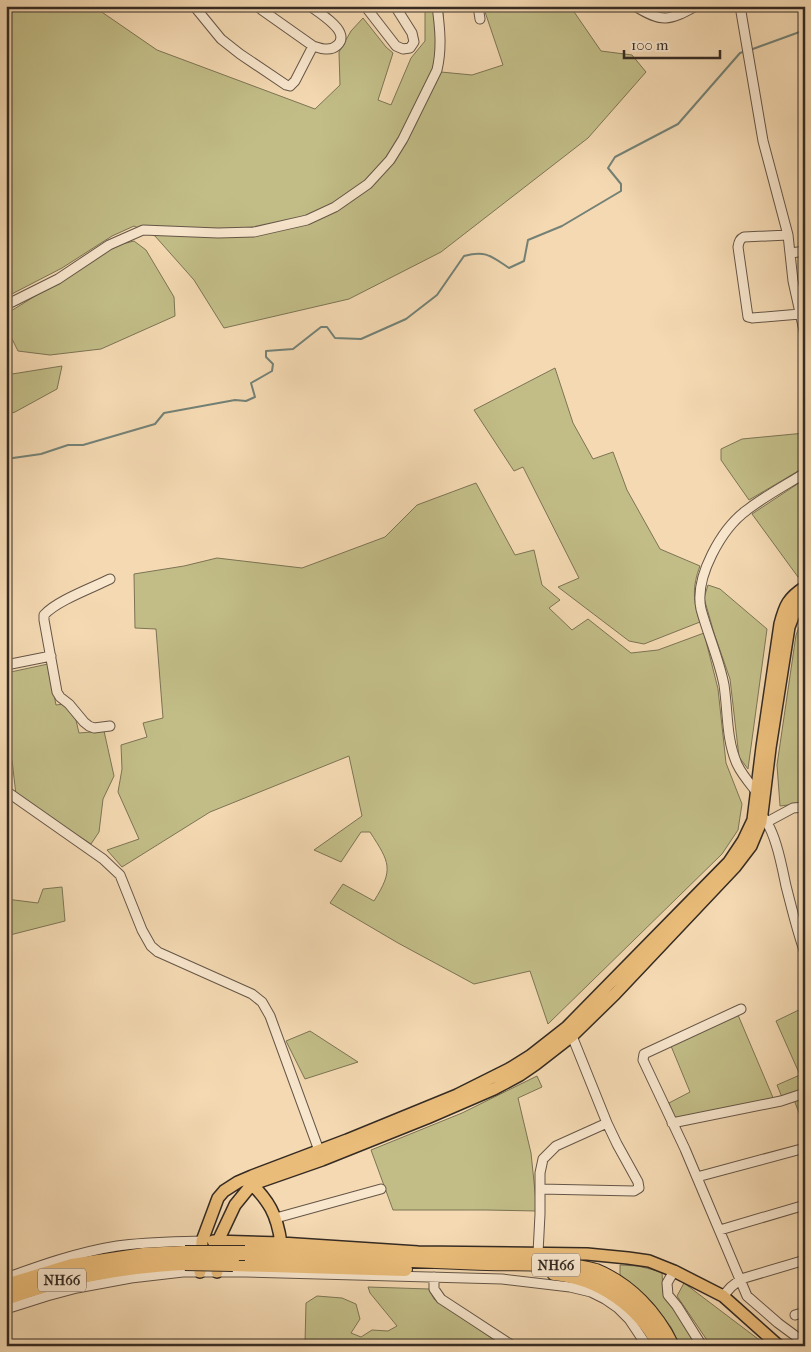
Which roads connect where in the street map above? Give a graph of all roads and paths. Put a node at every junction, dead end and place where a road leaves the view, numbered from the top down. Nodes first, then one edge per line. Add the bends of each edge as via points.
1 (194, 6) edge
2 (258, 6) edge
3 (310, 6) edge
4 (365, 6) edge
5 (395, 6) edge
6 (438, 6) edge
7 (478, 6) edge
8 (636, 6) edge
9 (696, 6) edge
10 (740, 6) edge
11 (480, 18) dead end
12 (313, 46) junction
13 (788, 235) junction
14 (805, 251) edge
15 (791, 253) junction
16 (6, 305) edge
17 (800, 314) junction
18 (805, 335) edge
19 (805, 473) edge
20 (110, 579) dead end
21 (805, 587) edge
22 (805, 600) edge
23 (50, 656) junction
24 (6, 666) edge
25 (110, 726) dead end
26 (6, 791) edge
27 (761, 797) junction
28 (805, 807) edge
29 (761, 816) junction
30 (805, 953) edge
31 (741, 1009) dead end
32 (572, 1036) junction
33 (802, 1094) dead end
34 (607, 1123) junction
35 (672, 1123) junction
36 (805, 1148) edge
37 (321, 1156) junction
38 (697, 1178) junction
39 (250, 1182) junction
40 (380, 1189) dead end
41 (540, 1189) junction
42 (805, 1205) edge
43 (276, 1218) junction
44 (720, 1230) junction
45 (202, 1241) junction
46 (218, 1241) junction
47 (281, 1243) junction
48 (538, 1253) junction
49 (185, 1258) junction
50 (805, 1260) edge
51 (115, 1264) junction
52 (674, 1271) junction
53 (200, 1272) junction
54 (216, 1272) junction
55 (434, 1277) junction
56 (6, 1278) edge
57 (741, 1279) junction
58 (6, 1286) edge
59 (723, 1296) junction
60 (6, 1298) edge
61 (6, 1309) edge
62 (805, 1312) edge
63 (795, 1314) dead end
64 (805, 1343) edge
65 (513, 1346) edge
66 (647, 1346) edge
67 (660, 1346) edge
68 (672, 1346) edge
69 (702, 1346) edge
70 (779, 1346) edge

1 - 12 street via 221,39 286,85 290,86 295,81
2 - 12 street
3 - 12 street via 340,32 341,39 338,46 331,49
4 - 5 street via 396,46 410,48 414,42 412,33
6 - 16 street via 441,46 437,70 390,160 351,197 307,220 254,232 144,230 109,245 58,279
7 - 11 street
8 - 9 street via 664,19 681,15
10 - 13 street via 763,141
13 - 15 street
13 - 17 street via 740,239 738,247 748,317
14 - 15 street
15 - 17 street
17 - 18 street
19 - 27 street via 746,510 727,530 708,562 700,592 701,608 722,674 732,748 741,772
20 - 23 street via 44,615
21 - 27 main road via 792,595 780,624 762,747
22 - 27 main road via 789,627
23 - 24 street
23 - 25 street via 60,697 88,726
26 - 37 street via 120,875 142,930 158,952 252,994 262,1002
27 - 29 main road
28 - 29 street
29 - 30 street via 776,845
29 - 32 main road via 751,846 735,867
29 - 37 main road via 753,820 729,862 555,1038 509,1069
31 - 35 street via 644,1054 643,1060
32 - 34 street
32 - 37 main road via 536,1064 494,1089 428,1118
33 - 35 street
34 - 41 street via 556,1146 543,1160
34 - 41 street via 639,1188 634,1192
35 - 38 street
36 - 38 street
37 - 39 main road
38 - 44 street
39 - 43 main road via 266,1199
39 - 45 main road via 220,1194
39 - 46 main road via 234,1205
40 - 43 street
41 - 48 street
42 - 44 street
43 - 47 main road
44 - 57 street
45 - 46 main road
45 - 53 main road
45 - 56 street via 116,1246
46 - 47 main road
46 - 54 main road
47 - 48 main road via 433,1252
48 - 52 main road via 628,1258 649,1261
49 - 51 highway, NH66
49 - 67 highway, NH66, bridge via 233,1264 558,1273 605,1288 641,1317
49 - 68 highway, NH66, bridge via 244,1253 567,1265 594,1270 632,1293 649,1308
50 - 57 street
51 - 58 highway, NH66 via 58,1269
51 - 60 highway, NH66
52 - 59 main road
52 - 69 street via 667,1283 668,1294
53 - 54 street
53 - 61 street via 107,1282
54 - 55 street
55 - 65 street via 434,1289 441,1298
55 - 66 street via 502,1279 591,1292 618,1308
57 - 59 street
57 - 64 street via 747,1296
59 - 70 main road
62 - 63 street

